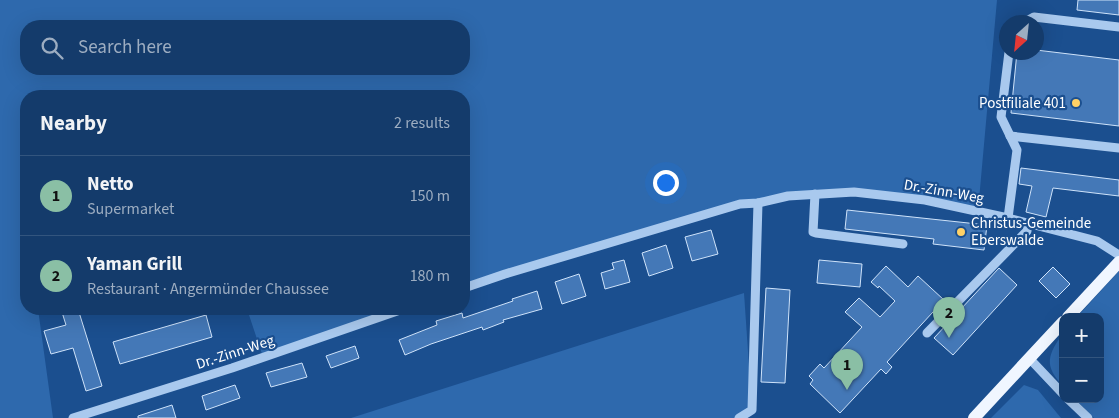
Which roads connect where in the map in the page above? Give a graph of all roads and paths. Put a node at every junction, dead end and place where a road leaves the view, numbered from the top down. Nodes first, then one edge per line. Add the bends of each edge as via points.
1 (1044, 18) edge
2 (1119, 27) edge
3 (1008, 60) edge
4 (1010, 136) junction
5 (1119, 148) edge
6 (815, 194) junction
7 (758, 204) junction
8 (1008, 218) junction
9 (1028, 223) junction
10 (903, 244) dead end
11 (1119, 255) edge
12 (1119, 262) edge
13 (470, 286) edge
14 (1072, 313) edge
15 (386, 315) edge
16 (1059, 326) edge
17 (927, 333) dead end
18 (1029, 358) junction
19 (1059, 390) edge
20 (1072, 403) edge
21 (73, 418) edge
22 (739, 418) edge
23 (974, 418) edge
24 (1088, 418) edge

1 - 2 street
3 - 4 street via 1001,117
4 - 5 street
4 - 8 street via 1017,150
6 - 7 street, Dr.-Zinn-Weg via 788,196
6 - 8 street, Dr.-Zinn-Weg via 854,192 925,200
6 - 10 street via 814,232
7 - 13 street, Dr.-Zinn-Weg via 740,204
7 - 22 street via 752,410
8 - 9 street, Dr.-Zinn-Weg
9 - 11 street, Dr.-Zinn-Weg via 1097,241
9 - 17 street via 1026,231
12 - 14 main road
15 - 21 street, Dr.-Zinn-Weg
16 - 18 main road
18 - 19 street
18 - 23 main road
20 - 24 street

